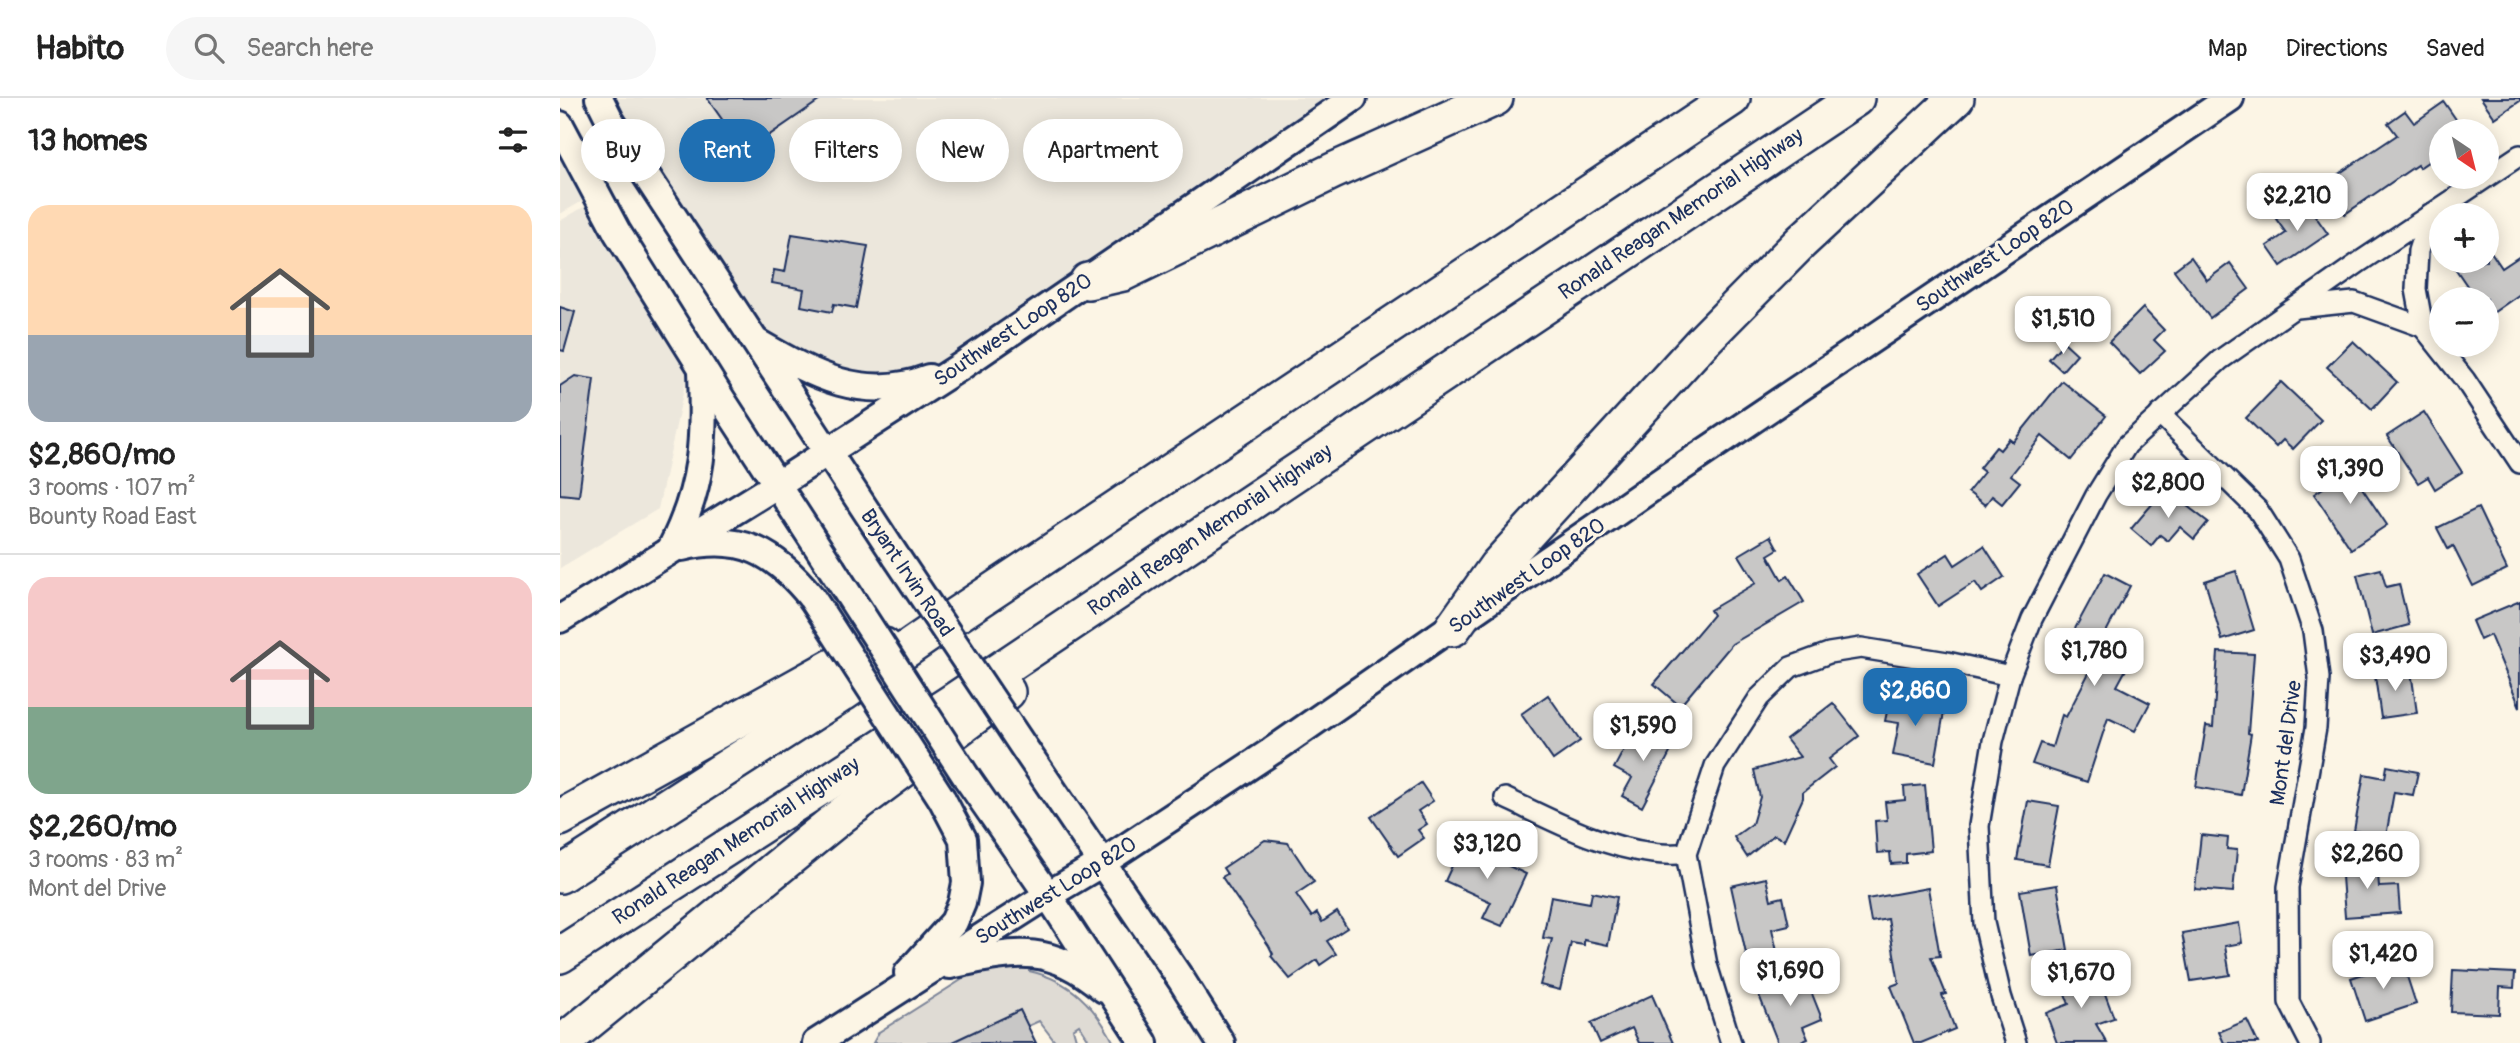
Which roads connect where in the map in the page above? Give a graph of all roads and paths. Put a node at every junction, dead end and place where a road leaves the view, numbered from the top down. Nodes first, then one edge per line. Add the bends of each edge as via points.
1 (599, 98) edge
2 (1353, 98) edge
3 (1495, 98) edge
4 (1732, 98) edge
5 (1856, 98) edge
6 (1956, 98) edge
7 (2230, 98) edge
8 (560, 125) edge
9 (2520, 155) edge
10 (2447, 203) edge
11 (2429, 215) edge
12 (2429, 217) edge
13 (1088, 281) junction
14 (2296, 308) junction
15 (2423, 327) junction
16 (754, 341) junction
17 (1483, 347) junction
18 (963, 365) junction
19 (702, 367) junction
20 (2160, 414) junction
21 (827, 453) junction
22 (2520, 463) edge
23 (778, 484) junction
24 (670, 550) junction
25 (560, 619) edge
26 (949, 620) junction
27 (1453, 628) junction
28 (2010, 676) junction
29 (1505, 798) dead end
30 (560, 818) edge
31 (1686, 854) junction
32 (1102, 863) junction
33 (560, 875) edge
34 (1048, 895) junction
35 (560, 955) edge
36 (935, 968) junction
37 (1119, 1002) junction
38 (878, 1004) junction
39 (562, 1043) edge
40 (816, 1043) edge
41 (1144, 1043) edge
42 (1221, 1043) edge
43 (1731, 1043) edge
44 (2017, 1043) edge
45 (2310, 1043) edge

1 - 16 main road, Bryant Irvin Road
2 - 13 main road, Southwest Loop 820
3 - 13 highway via 1124,273
4 - 26 highway
5 - 17 highway, Ronald Reagan Memorial Highway
6 - 27 highway via 1811,232 1702,342 1497,566
7 - 27 main road, Southwest Loop 820 via 1669,476
8 - 19 main road via 617,232
9 - 10 street
11 - 14 street
12 - 15 street via 2418,251 2416,289
13 - 18 main road, Southwest Loop 820
14 - 15 street via 2354,302
14 - 20 street via 2220,360
15 - 22 street
16 - 18 main road via 827,379 871,388 908,386
16 - 21 main road, Bryant Irvin Road
17 - 35 highway, Ronald Reagan Memorial Highway via 951,703
17 - 39 highway via 1467,380 1048,661 842,815
18 - 21 main road, Southwest Loop 820
19 - 23 main road
19 - 24 main road via 700,470 686,519
20 - 28 street via 2127,445 2096,495 2032,619
20 - 45 street, Mont del Drive via 2258,510 2288,559 2313,631 2319,678 2316,728 2288,887 2289,1002
21 - 23 main road, Southwest Loop 820
21 - 32 main road, Bryant Irvin Road, bridge
23 - 24 main road, Southwest Loop 820
23 - 34 main road, bridge
24 - 25 main road, Southwest Loop 820
24 - 38 main road, bridge via 703,542 728,543 776,559 794,576 942,799 963,839 966,883 954,922
26 - 30 highway via 832,667
26 - 33 highway
27 - 32 main road, Southwest Loop 820
28 - 31 street via 1861,648 1829,653 1791,667 1759,698 1716,765
28 - 44 street via 1979,826 1984,923
29 - 31 street via 1620,847
31 - 43 street via 1707,965
32 - 34 main road, Southwest Loop 820
32 - 42 main road, Bryant Irvin Road
34 - 36 main road, Southwest Loop 820
34 - 37 main road
36 - 37 main road via 1034,953 1075,969
36 - 38 main road, Southwest Loop 820
37 - 41 main road
38 - 40 main road, Southwest Loop 820

